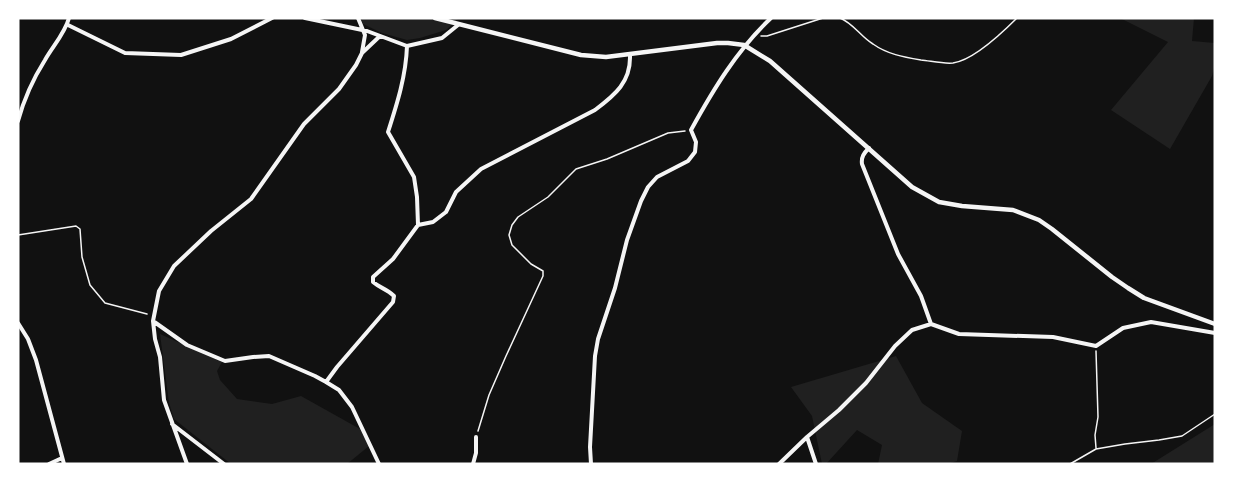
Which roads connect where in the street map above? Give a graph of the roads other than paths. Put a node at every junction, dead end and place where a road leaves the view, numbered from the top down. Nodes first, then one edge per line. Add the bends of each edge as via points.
1 (69, 18) edge
2 (272, 18) edge
3 (305, 18) edge
4 (358, 18) edge
5 (435, 18) edge
6 (464, 18) edge
7 (771, 18) edge
8 (68, 25) junction
9 (461, 25) junction
10 (363, 30) junction
11 (380, 36) junction
12 (744, 45) junction
13 (407, 46) junction
14 (362, 53) junction
15 (630, 55) junction
16 (18, 121) edge
17 (869, 148) junction
18 (418, 225) junction
19 (153, 321) junction
20 (18, 323) edge
21 (931, 324) junction
22 (1215, 324) edge
23 (1215, 333) edge
24 (326, 382) junction
25 (172, 424) junction
26 (476, 437) road end
27 (807, 437) junction
28 (62, 458) junction
29 (49, 464) edge
30 (64, 464) edge
31 (187, 464) edge
32 (224, 464) edge
33 (379, 464) edge
34 (472, 464) edge
35 (591, 464) edge
36 (779, 464) edge
37 (816, 464) edge

1 - 8 street
2 - 8 street via 231,39 181,55 125,52
3 - 10 street
4 - 10 street
5 - 9 street
6 - 9 street
7 - 12 street
8 - 16 street via 24,99
9 - 13 street via 442,38
9 - 15 street via 581,55
10 - 11 street
10 - 14 street
11 - 13 street
11 - 14 street
12 - 15 street via 717,43
12 - 17 street via 770,62
12 - 35 street via 692,130 695,152 688,161 657,177 648,187 627,240 595,356
13 - 18 street via 401,91 388,132 414,177
14 - 19 street via 339,89 304,124 250,199 174,266 159,291
15 - 18 street via 623,85 610,99 481,169 456,192 446,212 433,222
17 - 21 street via 862,164
17 - 22 street via 912,187 939,202 1013,210 1039,220 1144,298
18 - 24 street via 374,277 373,282 394,296 393,302
19 - 24 street via 188,345 225,361 269,356
19 - 25 street via 164,400
20 - 28 street via 36,360
21 - 23 street via 959,334 1053,337 1096,346 1123,328 1151,322
21 - 27 street via 912,330 866,383
24 - 33 street via 339,390 352,407
25 - 31 street
25 - 32 street
26 - 34 street
27 - 36 street
27 - 37 street
28 - 29 street
28 - 30 street

